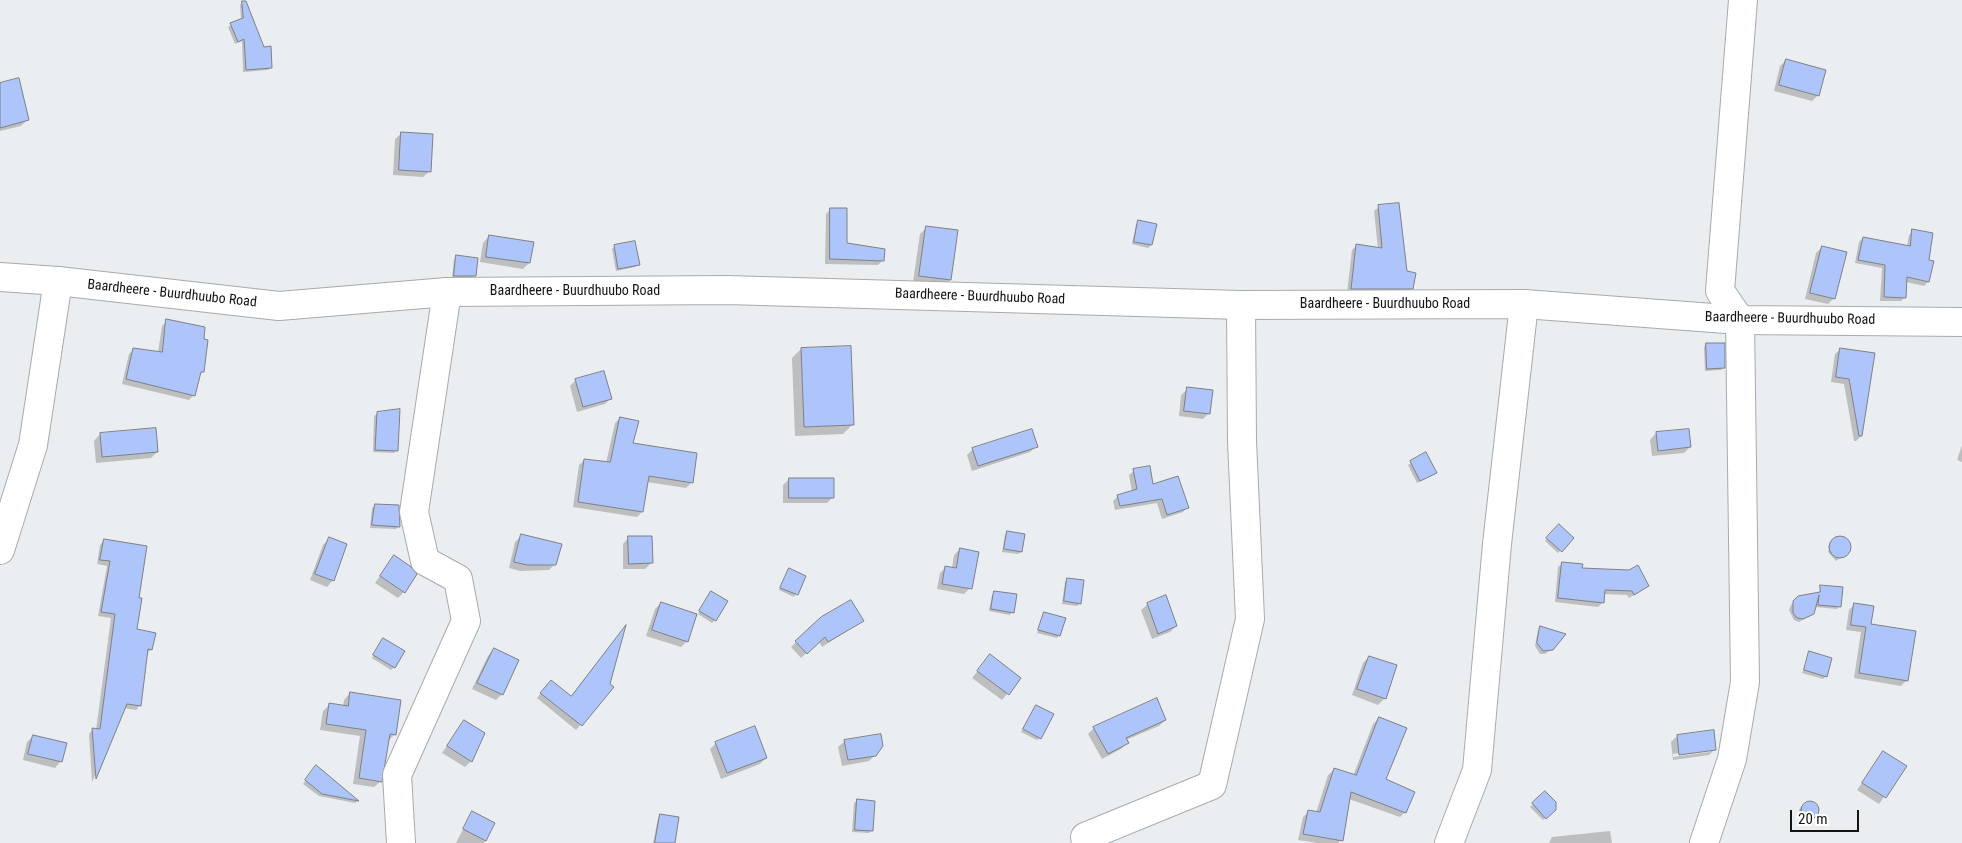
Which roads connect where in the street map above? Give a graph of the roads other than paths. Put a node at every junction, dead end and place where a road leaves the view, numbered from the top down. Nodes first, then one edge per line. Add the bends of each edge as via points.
1 (1743, 0) edge
2 (0, 278) edge
3 (58, 281) junction
4 (447, 292) junction
5 (1241, 304) junction
6 (1524, 304) junction
7 (1740, 320) junction
8 (1962, 322) edge
9 (0, 550) edge
10 (401, 843) edge
11 (1086, 843) edge
12 (1449, 843) edge
13 (1704, 843) edge

1 - 7 street via 1720,292
2 - 3 street, Baardheere - Buurdhuubo Road
3 - 4 street, Baardheere - Buurdhuubo Road via 279,306
3 - 9 street via 33,445
4 - 5 street, Baardheere - Buurdhuubo Road via 726,290
4 - 10 street via 414,512 425,561 458,579 466,621 396,775
5 - 6 street, Baardheere - Buurdhuubo Road
5 - 11 street via 1242,441 1250,619 1212,785 1085,837
6 - 7 street, Baardheere - Buurdhuubo Road
6 - 12 street via 1496,554 1477,770
7 - 8 street, Baardheere - Buurdhuubo Road
7 - 13 street via 1745,682 1732,759

